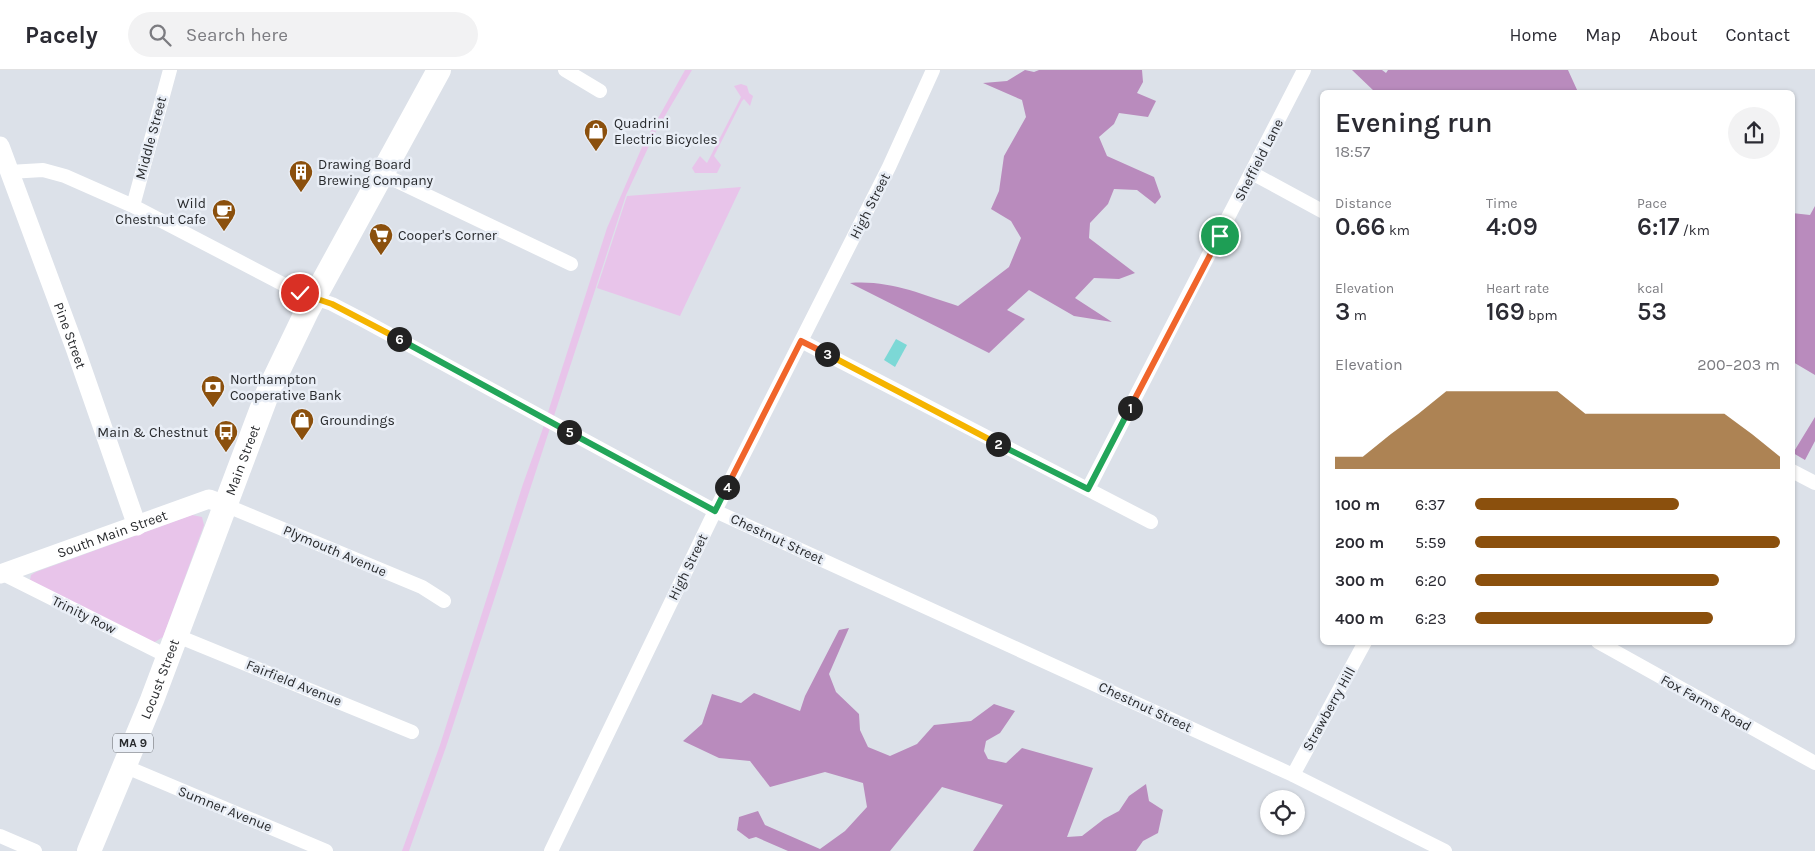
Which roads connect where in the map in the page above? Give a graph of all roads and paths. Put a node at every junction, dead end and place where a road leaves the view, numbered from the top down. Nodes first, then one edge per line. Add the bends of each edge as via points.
1 (170, 70) edge
2 (439, 70) edge
3 (566, 70) edge
4 (933, 70) edge
5 (1304, 70) edge
6 (600, 91) dead end
7 (0, 146) edge
8 (9, 172) junction
9 (1252, 173) junction
10 (382, 174) junction
11 (133, 206) junction
12 (1320, 211) edge
13 (571, 264) dead end
14 (314, 299) junction
15 (801, 341) junction
16 (1795, 473) edge
17 (1815, 483) edge
18 (1088, 489) junction
19 (224, 505) junction
20 (715, 511) junction
21 (1152, 522) dead end
22 (137, 526) junction
23 (0, 574) edge
24 (444, 601) dead end
25 (1363, 645) edge
26 (1603, 645) edge
27 (171, 646) junction
28 (412, 732) dead end
29 (1815, 763) edge
30 (124, 766) junction
31 (1292, 775) junction
32 (0, 836) edge
33 (36, 851) edge
34 (89, 851) edge
35 (326, 851) edge
36 (551, 851) edge
37 (1445, 851) edge

1 - 11 street, Middle Street
2 - 10 highway, Main Street / MA 9
3 - 6 street
4 - 15 street, High Street via 889,167
5 - 9 street, Sheffield Lane
7 - 8 street, Pine Street
8 - 11 street, Chestnut Street via 51,170
8 - 22 street, Pine Street
9 - 12 street
9 - 18 street, Sheffield Lane
10 - 13 street
10 - 14 highway, Main Street / MA 9
11 - 14 street, Chestnut Street
14 - 19 highway, Main Street / MA 9 via 268,392
14 - 20 street, Chestnut Street via 361,319
15 - 18 street
15 - 20 street, High Street
16 - 17 street
18 - 21 street
19 - 22 street, South Main Street via 209,499
19 - 24 street, Plymouth Avenue via 422,587
19 - 27 highway, Locust Street / MA 9
20 - 31 street, Chestnut Street
20 - 36 street, High Street
22 - 23 street, South Main Street
23 - 27 street, Trinity Row
25 - 31 street, Strawberry Hill
26 - 29 street, Fox Farms Road
27 - 28 street, Fairfield Avenue
27 - 30 highway, Locust Street / MA 9
30 - 34 highway, Locust Street / MA 9
30 - 35 street, Sumner Avenue
31 - 37 street, Chestnut Street
32 - 33 street

